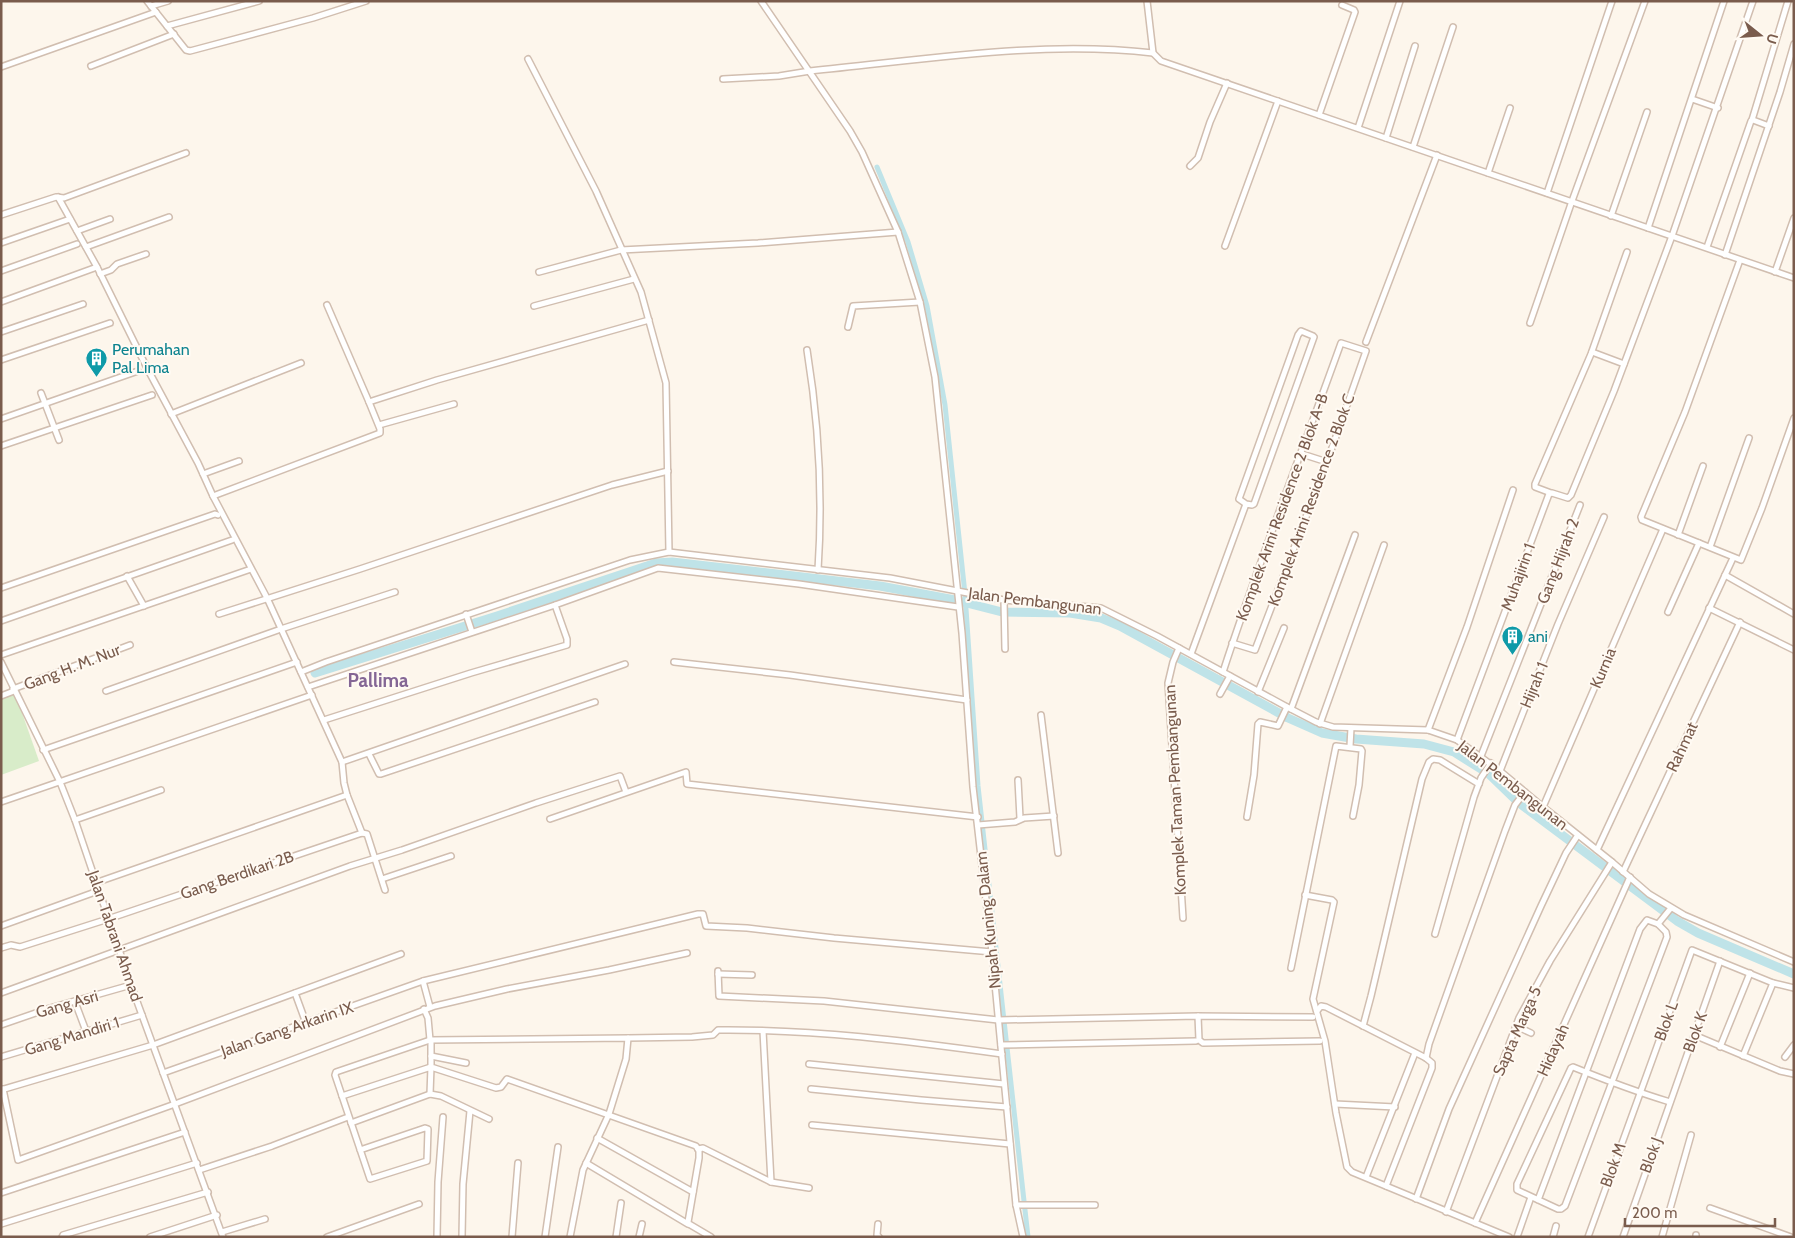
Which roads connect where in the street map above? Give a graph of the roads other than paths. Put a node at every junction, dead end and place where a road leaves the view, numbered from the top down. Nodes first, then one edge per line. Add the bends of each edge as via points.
1 (168, 1) edge
2 (259, 1) edge
3 (366, 1) edge
4 (761, 1) edge
5 (1147, 1) edge
6 (1400, 1) edge
7 (1612, 1) edge
8 (1645, 1) edge
9 (1724, 1) edge
10 (1753, 1) edge
11 (1788, 1) edge
12 (149, 4) edge
13 (1342, 5) dead end
14 (156, 12) junction
15 (167, 26) junction
16 (1453, 28) dead end
17 (174, 34) junction
18 (1794, 44) edge
19 (1415, 46) dead end
20 (1153, 52) junction
21 (528, 59) dead end
22 (1, 66) edge
23 (91, 66) dead end
24 (810, 71) junction
25 (723, 79) dead end
26 (1227, 83) junction
27 (1692, 99) junction
28 (1278, 101) junction
29 (1510, 108) dead end
30 (1718, 108) junction
31 (1648, 112) dead end
32 (1319, 115) junction
33 (1752, 120) junction
34 (1769, 126) junction
35 (1358, 128) junction
36 (1386, 138) junction
37 (1413, 147) junction
38 (186, 153) dead end
39 (1437, 155) junction
40 (1190, 166) dead end
41 (1488, 172) junction
42 (1547, 193) junction
43 (58, 197) junction
44 (1572, 201) junction
45 (1, 215) edge
46 (1612, 216) junction
47 (170, 217) dead end
48 (1794, 218) edge
49 (70, 219) junction
50 (110, 219) dead end
51 (1648, 228) junction
52 (77, 231) junction
53 (898, 232) junction
54 (1672, 236) junction
55 (1, 243) edge
56 (77, 244) dead end
57 (1225, 246) dead end
58 (86, 247) junction
59 (1707, 247) junction
60 (621, 250) junction
61 (1627, 252) dead end
62 (146, 254) dead end
63 (1725, 255) junction
64 (1740, 260) junction
65 (97, 267) junction
66 (1, 271) edge
67 (539, 272) dead end
68 (1775, 272) junction
69 (100, 274) junction
70 (1794, 278) edge
71 (634, 279) junction
72 (1, 302) edge
73 (920, 302) junction
74 (83, 304) dead end
75 (327, 305) dead end
76 (534, 306) dead end
77 (649, 320) junction
78 (110, 322) dead end
79 (1530, 323) dead end
80 (848, 327) dead end
81 (1, 332) edge
82 (1366, 342) dead end
83 (1341, 343) joint
84 (807, 350) dead end
85 (1592, 352) junction
86 (1, 360) edge
87 (302, 363) dead end
88 (1624, 364) junction
89 (138, 371) dead end
90 (41, 393) dead end
91 (152, 395) dead end
92 (369, 402) junction
93 (45, 403) junction
94 (454, 404) dead end
95 (171, 414) junction
96 (1794, 418) edge
97 (1, 419) edge
98 (379, 425) junction
99 (54, 427) junction
100 (1749, 438) dead end
101 (59, 440) dead end
102 (1, 446) edge
103 (1302, 454) junction
104 (239, 460) dead end
105 (1327, 462) junction
106 (1703, 466) dead end
107 (668, 471) junction
108 (202, 474) junction
109 (1513, 490) dead end
110 (1552, 493) junction
111 (213, 496) junction
112 (1246, 504) junction
113 (1580, 505) dead end
114 (218, 515) dead end
115 (1604, 517) dead end
116 (1664, 529) junction
117 (1355, 535) dead end
118 (1678, 535) junction
119 (232, 540) dead end
120 (1699, 543) junction
121 (1384, 545) dead end
122 (1710, 547) junction
123 (669, 552) junction
124 (1733, 558) junction
125 (251, 569) junction
126 (818, 570) junction
127 (1725, 575) junction
128 (128, 576) junction
129 (1, 588) edge
130 (395, 592) dead end
131 (958, 592) junction
132 (267, 598) junction
133 (1004, 603) junction
134 (555, 605) junction
135 (958, 605) junction
136 (144, 606) junction
137 (1709, 608) junction
138 (1668, 612) dead end
139 (219, 614) dead end
140 (466, 614) junction
141 (1794, 614) edge
142 (1, 621) edge
143 (1740, 622) junction
144 (1284, 628) dead end
145 (281, 629) junction
146 (472, 632) junction
147 (1232, 642) junction
148 (130, 645) dead end
149 (1005, 649) dead end
150 (1179, 649) junction
151 (1794, 650) edge
152 (1191, 654) junction
153 (1, 655) edge
154 (1, 662) edge
155 (297, 662) junction
156 (674, 662) dead end
157 (625, 664) dead end
158 (301, 672) junction
159 (1223, 672) junction
160 (1230, 676) junction
161 (308, 687) junction
162 (14, 690) junction
163 (106, 691) dead end
164 (1258, 692) junction
165 (1220, 694) dead end
166 (1, 696) edge
167 (312, 696) junction
168 (967, 700) junction
169 (595, 702) dead end
170 (1288, 708) junction
171 (1041, 715) dead end
172 (324, 720) junction
173 (1320, 724) junction
174 (1351, 730) junction
175 (1428, 730) junction
176 (1457, 740) junction
177 (1350, 744) junction
178 (43, 750) junction
179 (369, 754) junction
180 (1481, 756) junction
181 (342, 762) junction
182 (1491, 764) junction
183 (1500, 771) junction
184 (1018, 780) dead end
185 (60, 782) junction
186 (1478, 784) junction
187 (161, 790) dead end
188 (626, 792) junction
189 (1523, 794) junction
190 (347, 795) junction
191 (1, 802) edge
192 (1543, 808) junction
193 (1054, 816) junction
194 (1353, 816) dead end
195 (978, 817) junction
196 (1247, 817) dead end
197 (1020, 818) junction
198 (550, 819) dead end
199 (75, 820) junction
200 (981, 825) junction
201 (364, 833) junction
202 (1576, 837) junction
203 (1597, 850) junction
204 (1058, 853) dead end
205 (451, 856) dead end
206 (375, 859) junction
207 (1611, 864) junction
208 (1623, 872) junction
209 (382, 879) junction
210 (1629, 880) junction
211 (95, 883) junction
212 (385, 890) dead end
213 (98, 891) junction
214 (1305, 895) junction
215 (1670, 910) junction
216 (1183, 918) dead end
217 (108, 919) junction
218 (1660, 922) junction
219 (1, 926) edge
220 (1435, 934) dead end
221 (1, 948) edge
222 (119, 951) junction
223 (992, 952) junction
224 (687, 953) dead end
225 (401, 954) dead end
226 (1720, 961) junction
227 (1793, 961) edge
228 (1291, 968) dead end
229 (1750, 973) junction
230 (752, 975) dead end
231 (423, 981) junction
232 (1773, 983) junction
233 (131, 985) junction
234 (1794, 988) edge
235 (1, 993) edge
236 (296, 993) junction
237 (75, 1002) junction
238 (427, 1008) junction
239 (1317, 1011) junction
240 (142, 1015) junction
241 (1198, 1016) junction
242 (1313, 1017) dead end
243 (999, 1020) junction
244 (306, 1023) junction
245 (2, 1024) edge
246 (1363, 1026) junction
247 (1516, 1026) junction
248 (86, 1031) junction
249 (763, 1031) junction
250 (1531, 1033) dead end
251 (1694, 1035) junction
252 (628, 1038) junction
253 (430, 1040) junction
254 (1196, 1041) dead end
255 (1320, 1041) dead end
256 (153, 1045) junction
257 (1001, 1045) junction
258 (1794, 1045) edge
259 (1720, 1047) junction
260 (1415, 1053) junction
261 (1002, 1054) junction
262 (431, 1056) junction
263 (1743, 1056) junction
264 (1785, 1057) dead end
265 (1, 1058) edge
266 (1426, 1058) junction
267 (466, 1063) dead end
268 (809, 1064) dead end
269 (431, 1067) junction
270 (163, 1073) junction
271 (1587, 1073) junction
272 (1794, 1074) edge
273 (1611, 1081) junction
274 (1004, 1084) junction
275 (2, 1089) edge
276 (810, 1089) dead end
277 (1639, 1093) junction
278 (430, 1094) junction
279 (342, 1096) junction
280 (1670, 1102) junction
281 (176, 1104) junction
282 (1335, 1104) junction
283 (1007, 1107) junction
284 (1394, 1107) junction
285 (470, 1111) junction
286 (609, 1114) junction
287 (348, 1117) junction
288 (442, 1117) dead end
289 (489, 1119) dead end
290 (351, 1123) junction
291 (812, 1125) dead end
292 (185, 1132) junction
293 (1691, 1135) dead end
294 (597, 1138) junction
295 (1010, 1144) junction
296 (558, 1147) dead end
297 (698, 1149) junction
298 (360, 1150) junction
299 (197, 1163) junction
300 (518, 1163) dead end
301 (586, 1163) junction
302 (199, 1170) junction
303 (1366, 1177) junction
304 (771, 1182) junction
305 (1386, 1186) junction
306 (809, 1188) dead end
307 (208, 1192) junction
308 (693, 1192) junction
309 (1, 1193) edge
310 (1531, 1197) junction
311 (1416, 1199) junction
312 (1538, 1200) junction
313 (420, 1204) dead end
314 (621, 1204) dead end
315 (1021, 1204) junction
316 (1095, 1205) dead end
317 (1710, 1208) dead end
318 (1446, 1212) junction
319 (217, 1215) junction
320 (265, 1219) dead end
321 (1475, 1223) junction
322 (1, 1224) edge
323 (642, 1224) dead end
324 (688, 1224) junction
325 (878, 1224) dead end
326 (1556, 1226) dead end
327 (223, 1234) edge
328 (62, 1237) edge
329 (150, 1237) edge
330 (327, 1237) edge
331 (437, 1237) edge
332 (462, 1237) edge
333 (512, 1237) edge
334 (544, 1237) edge
335 (570, 1237) edge
336 (616, 1237) edge
337 (639, 1237) edge
338 (711, 1237) edge
339 (879, 1237) edge
340 (1023, 1237) edge
341 (1509, 1237) edge
342 (1517, 1237) edge
343 (1552, 1237) edge
344 (1588, 1237) edge
345 (1623, 1237) edge
346 (1662, 1237) edge
347 (1791, 1237) edge

1 - 12 street
2 - 15 street
3 - 17 street via 190,51
4 - 24 street, Nipah Kuning Dalam
5 - 20 street
6 - 35 street
7 - 42 street
8 - 44 street
9 - 27 street
10 - 30 street
11 - 33 street
12 - 14 street
13 - 32 street via 1355,12
14 - 15 street
14 - 22 street
15 - 17 street
16 - 37 street
17 - 23 street
18 - 34 street
19 - 36 street
20 - 24 street via 1035,48
20 - 26 street via 1161,61
21 - 60 street via 596,191
24 - 25 street
24 - 53 street, Nipah Kuning Dalam via 862,152
26 - 28 street
26 - 40 street via 1198,158
27 - 30 street
27 - 51 street
28 - 32 street
28 - 57 street
29 - 41 street
30 - 54 street
31 - 46 street
32 - 35 street
33 - 34 street
33 - 59 street
34 - 63 street
35 - 36 street
36 - 37 street
37 - 39 street
38 - 43 street via 64,198
39 - 41 street
39 - 82 street
41 - 42 street
42 - 44 street
43 - 45 street
43 - 49 street
44 - 46 street
44 - 79 street
46 - 51 street
47 - 58 street
48 - 68 street
49 - 52 street
49 - 55 street
50 - 52 street
51 - 54 street
52 - 58 street
53 - 60 street
53 - 73 street, Nipah Kuning Dalam
54 - 59 street
54 - 88 street
56 - 66 street
58 - 65 street
59 - 63 street
60 - 67 street
60 - 71 street
61 - 85 street
62 - 69 street
63 - 64 street
64 - 68 street
64 - 116 street via 1685,412 1641,517 1645,522
65 - 69 street
65 - 72 street
68 - 70 street
69 - 95 street
71 - 76 street
71 - 77 street
73 - 80 street via 854,306
73 - 131 street, Nipah Kuning Dalam via 935,377
74 - 81 street
75 - 92 street
77 - 92 street
77 - 107 street via 666,383
78 - 86 street
83 - 103 street, Komplek Arini Residence 2 Blok A-B
83 - 105 street, Komplek Arini Residence 2 Blok C via 1366,351
84 - 126 street via 819,444
85 - 88 street
85 - 110 street via 1535,484 1535,487
87 - 95 street
88 - 110 street via 1571,495 1568,498
89 - 93 street
90 - 93 street
91 - 99 street
92 - 98 street
93 - 97 street
93 - 99 street
94 - 98 street
95 - 108 street
96 - 124 street via 1742,560
98 - 111 street via 381,432 377,434
99 - 101 street
99 - 102 street
100 - 122 street
103 - 105 street
103 - 147 street, Komplek Arini Residence 2 Blok A-B
104 - 108 street
105 - 147 street, Komplek Arini Residence 2 Blok C via 1255,650
106 - 118 street
107 - 123 street
107 - 132 street via 612,485
108 - 111 street
109 - 175 street
110 - 176 street, Muhajirin 1 via 1547,498
111 - 125 street
112 - 112 street via 1239,499 1301,332 1314,337 1254,504
112 - 152 street
113 - 180 street, Gang Hijrah 2
114 - 129 street
115 - 183 street, Hijrah 1
116 - 118 street
116 - 192 street, Kurnia
117 - 170 street
118 - 120 street
119 - 128 street
120 - 122 street
120 - 138 street
121 - 173 street
122 - 124 street
123 - 126 street, Jalan Pembangunan
123 - 140 street, Jalan Pembangunan via 630,560
124 - 127 street
125 - 132 street
125 - 136 street
126 - 131 street, Jalan Pembangunan via 890,578
127 - 137 street
127 - 141 street
128 - 136 street
128 - 142 street
130 - 145 street
131 - 133 street, Jalan Pembangunan
131 - 135 street, Nipah Kuning Dalam
132 - 139 street
132 - 145 street
133 - 149 street
133 - 150 street, Jalan Pembangunan via 1101,608
134 - 135 street via 658,568
134 - 146 street
134 - 172 street via 567,645
135 - 168 street, Nipah Kuning Dalam
136 - 153 street
137 - 143 street
137 - 203 street
140 - 146 street
140 - 158 street, Jalan Pembangunan
143 - 151 street
143 - 208 street, Rahmat
144 - 164 street
145 - 155 street
145 - 163 street
146 - 161 street
147 - 159 street, Komplek Arini Residence 2 Blok A-B
148 - 162 street, Gang H. M. Nur
150 - 152 street, Jalan Pembangunan
150 - 216 street, Komplek Taman Pembangunan via 1172,662 1168,682
152 - 159 street, Jalan Pembangunan
154 - 162 street, Jalan Tabrani Ahmad
155 - 158 street
155 - 178 street
156 - 168 street
157 - 179 street
158 - 161 street
159 - 160 street, Jalan Pembangunan
160 - 164 street, Jalan Pembangunan
160 - 165 street
161 - 167 street
162 - 166 street, Gang H. M. Nur
162 - 178 street, Jalan Tabrani Ahmad
164 - 170 street, Jalan Pembangunan
167 - 172 street
167 - 185 street
168 - 195 street, Nipah Kuning Dalam
169 - 179 street via 381,774
170 - 173 street, Jalan Pembangunan
170 - 196 street via 1278,726 1258,724
171 - 193 street
172 - 181 street
173 - 174 street, Jalan Pembangunan
174 - 175 street, Jalan Pembangunan
174 - 177 street
175 - 176 street, Jalan Pembangunan
176 - 180 street, Jalan Pembangunan
177 - 194 street via 1362,751
177 - 214 street via 1336,746
178 - 185 street, Jalan Tabrani Ahmad
179 - 181 street
180 - 182 street, Jalan Pembangunan
181 - 190 street
182 - 183 street, Jalan Pembangunan
182 - 186 street
183 - 189 street, Jalan Pembangunan
184 - 197 street
185 - 191 street
185 - 199 street, Jalan Tabrani Ahmad
186 - 220 street
186 - 246 street via 1440,760 1429,762 1422,779
187 - 199 street
188 - 195 street via 686,772 687,784 693,785
188 - 198 street
188 - 206 street via 620,776
189 - 192 street, Jalan Pembangunan
189 - 266 street via 1515,805
190 - 201 street
190 - 211 street
192 - 202 street, Jalan Pembangunan
193 - 197 street
193 - 204 street
195 - 200 street, Nipah Kuning Dalam
197 - 200 street via 1015,822
199 - 211 street, Jalan Tabrani Ahmad
200 - 223 street, Nipah Kuning Dalam
201 - 206 street
201 - 217 street, Gang Berdikari 2B
202 - 203 street, Jalan Pembangunan
202 - 311 street via 1448,1109
203 - 207 street, Jalan Pembangunan
205 - 209 street
206 - 209 street
206 - 222 street
207 - 208 street, Jalan Pembangunan
207 - 247 street, Sapta Marga 5 via 1550,962
208 - 210 street, Jalan Pembangunan
209 - 212 street
210 - 215 street, Jalan Pembangunan
210 - 321 street, Hidayah
211 - 213 street, Jalan Tabrani Ahmad
213 - 217 street, Jalan Tabrani Ahmad
213 - 219 street
214 - 228 street
214 - 239 street via 1334,902 1313,999
215 - 218 street
215 - 227 street, Jalan Pembangunan
217 - 221 street, Gang Berdikari 2B via 20,947
217 - 222 street, Jalan Tabrani Ahmad
218 - 271 street via 1647,920 1640,929
218 - 273 street via 1666,937
222 - 233 street, Jalan Tabrani Ahmad
222 - 235 street
223 - 231 street, Jalan Gang Arkarin IX via 708,926 704,915 698,914
223 - 243 street, Nipah Kuning Dalam
224 - 238 street
225 - 236 street
226 - 229 street
226 - 251 street, Blok K
226 - 277 street, Blok L via 1693,950
229 - 232 street
229 - 259 street
230 - 243 street via 718,973 719,996 824,1002
231 - 238 street
231 - 244 street, Jalan Gang Arkarin IX
232 - 234 street
232 - 263 street
233 - 237 street, Gang Asri
233 - 240 street, Jalan Tabrani Ahmad
236 - 244 street
236 - 256 street
237 - 245 street, Gang Asri
237 - 248 street
238 - 253 street
238 - 281 street
239 - 246 street via 1321,1006 1326,1007
239 - 282 street
240 - 248 street, Gang Mandiri 1
240 - 256 street, Jalan Tabrani Ahmad
241 - 242 street
241 - 243 street
241 - 255 street via 1198,1040 1203,1043
243 - 257 street, Nipah Kuning Dalam
244 - 270 street, Jalan Gang Arkarin IX
246 - 260 street
247 - 250 street
247 - 318 street, Sapta Marga 5
248 - 265 street, Gang Mandiri 1
249 - 252 street via 718,1030 714,1035 706,1036
249 - 261 street via 840,1034
249 - 304 street
251 - 259 street
251 - 280 street, Blok K
252 - 253 street
252 - 286 street via 626,1060
253 - 262 street
253 - 279 street via 336,1072
254 - 257 street
256 - 270 street, Jalan Tabrani Ahmad
256 - 275 street
257 - 261 street, Nipah Kuning Dalam
258 - 264 street
259 - 263 street
260 - 266 street
260 - 284 street
261 - 274 street, Nipah Kuning Dalam
262 - 267 street
262 - 269 street
263 - 272 street
266 - 305 street via 1432,1066
268 - 274 street
269 - 278 street
269 - 279 street
269 - 286 street via 496,1088 507,1079
270 - 281 street, Jalan Tabrani Ahmad
271 - 273 street
271 - 310 street via 1573,1067 1570,1069 1517,1184 1517,1190
271 - 312 street
273 - 277 street
273 - 312 street via 1565,1206 1558,1209
274 - 283 street, Nipah Kuning Dalam
275 - 281 street via 18,1160
276 - 283 street
277 - 280 street
277 - 344 street, Blok M
278 - 285 street
278 - 290 street
279 - 287 street
280 - 345 street, Blok J
281 - 292 street, Jalan Tabrani Ahmad
282 - 284 street
282 - 303 street via 1347,1167
283 - 295 street, Nipah Kuning Dalam
284 - 303 street
285 - 289 street
285 - 332 street
286 - 294 street
286 - 297 street
287 - 290 street
287 - 302 street
288 - 331 street
290 - 298 street
291 - 295 street
292 - 299 street, Jalan Tabrani Ahmad
292 - 309 street
293 - 346 street
294 - 301 street
294 - 308 street
295 - 315 street, Nipah Kuning Dalam
296 - 334 street
297 - 304 street via 703,1148
297 - 308 street
298 - 298 street via 372,1179 427,1161 428,1129
299 - 302 street, Jalan Tabrani Ahmad
299 - 322 street
300 - 333 street
301 - 324 street
301 - 335 street
302 - 307 street, Jalan Tabrani Ahmad
303 - 305 street
304 - 306 street
305 - 311 street
307 - 319 street, Jalan Tabrani Ahmad
307 - 328 street via 63,1234
308 - 324 street
310 - 312 street
310 - 342 street
311 - 318 street
313 - 330 street
314 - 336 street
315 - 316 street
315 - 340 street, Nipah Kuning Dalam
317 - 347 street
318 - 321 street
319 - 327 street, Jalan Tabrani Ahmad
319 - 329 street
320 - 327 street
321 - 341 street
323 - 337 street
324 - 338 street
325 - 339 street
326 - 343 street

